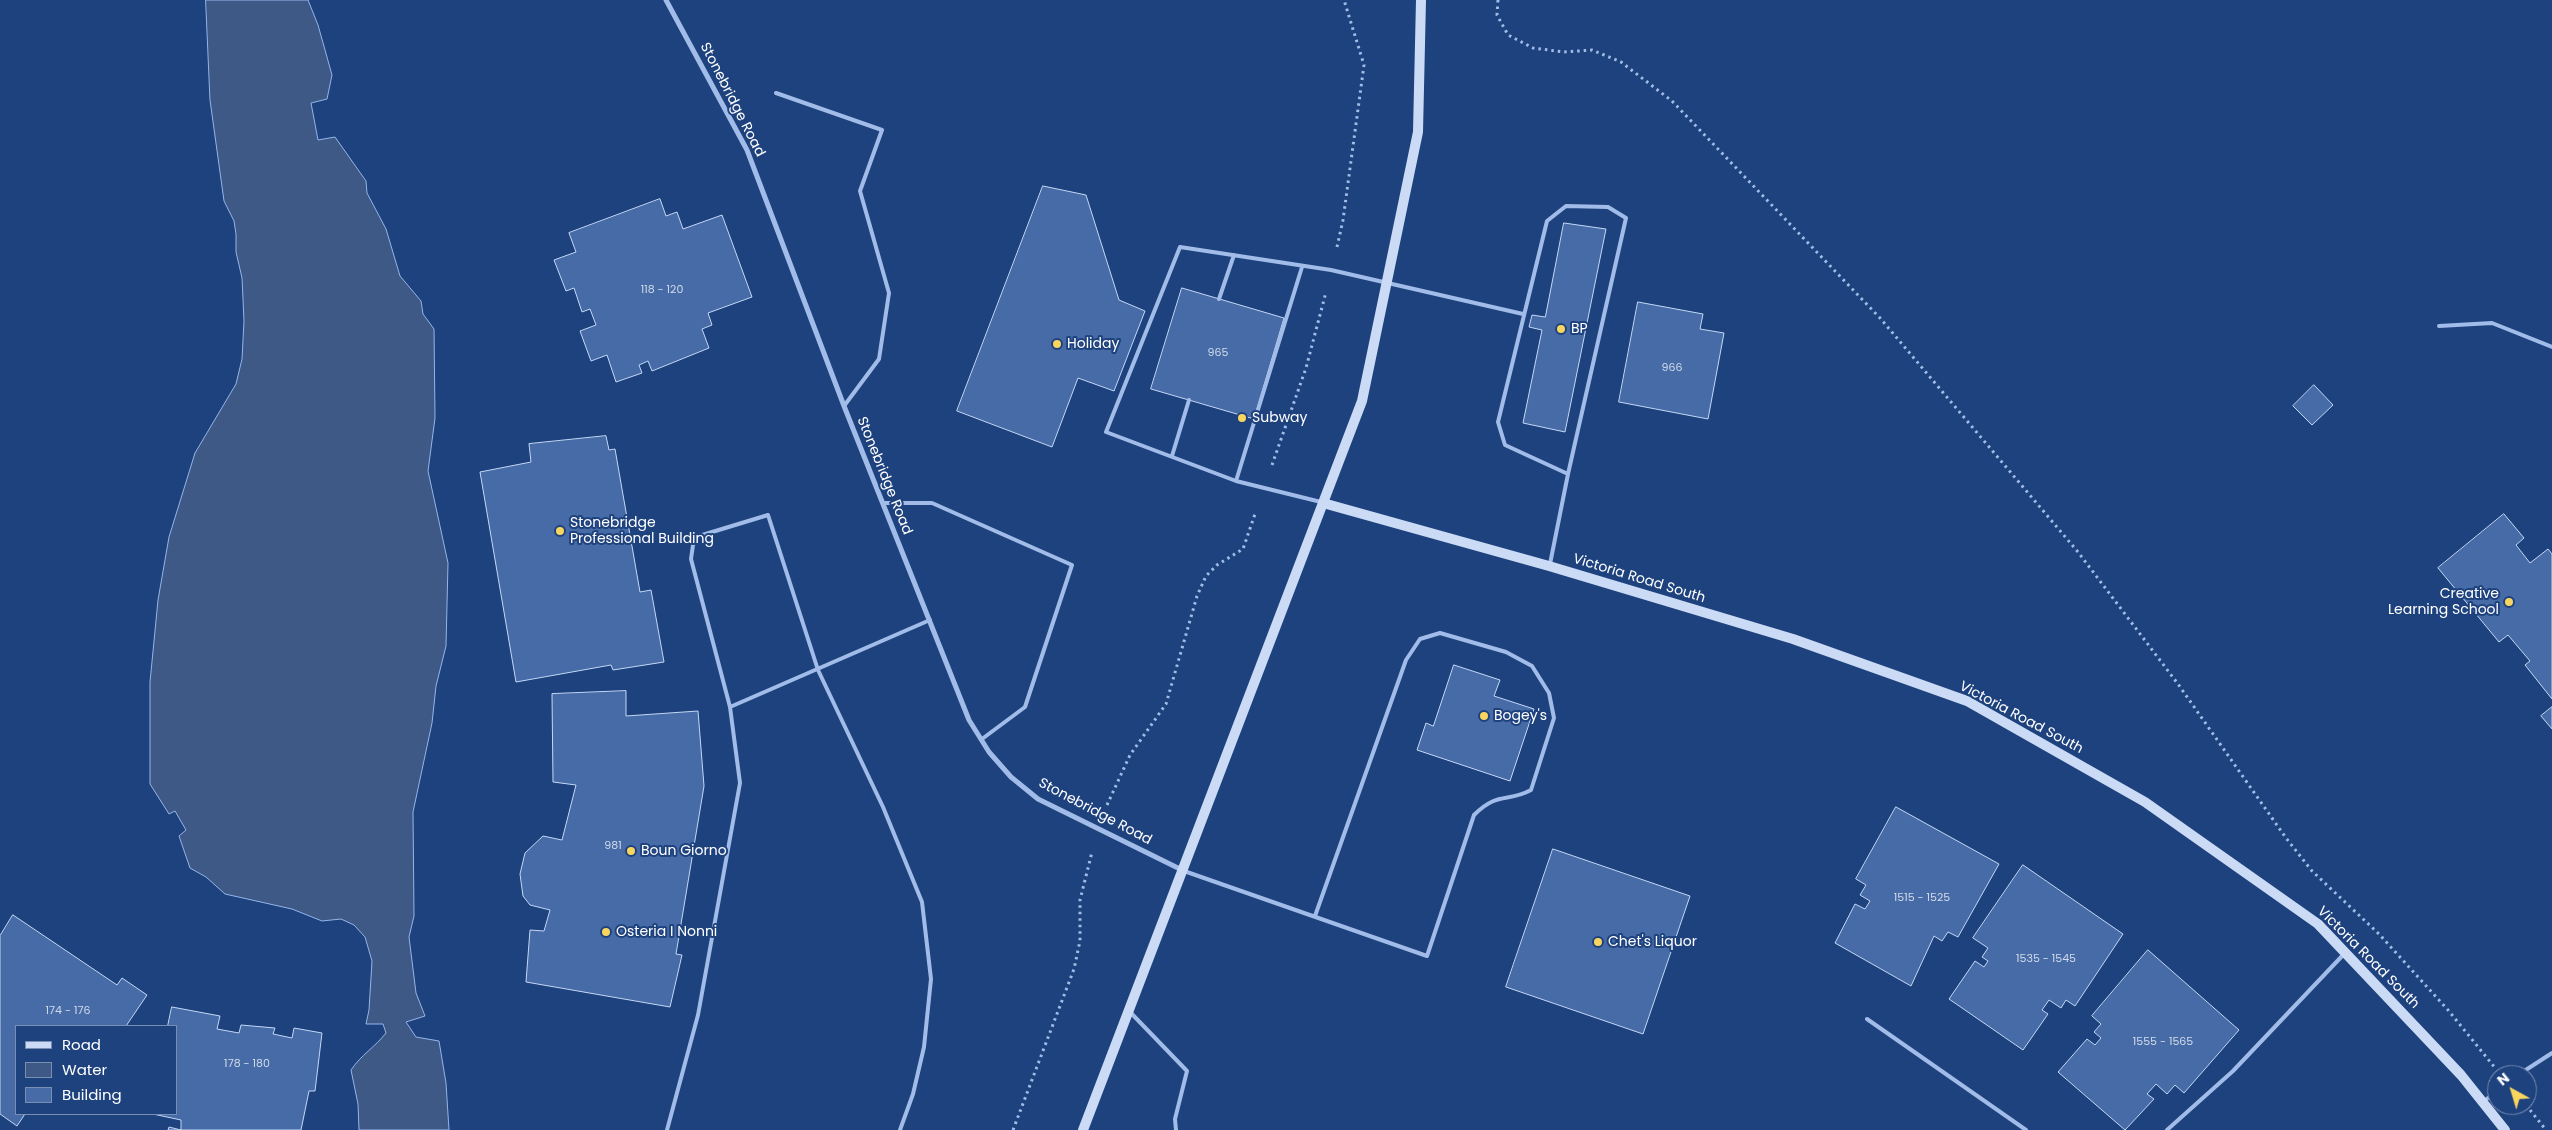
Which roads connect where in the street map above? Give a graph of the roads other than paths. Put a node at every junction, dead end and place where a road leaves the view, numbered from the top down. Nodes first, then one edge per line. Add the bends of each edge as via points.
1 (666, 0) edge
2 (1421, 0) edge
3 (776, 93) dead end
4 (1234, 255) junction
5 (1302, 267) junction
6 (1387, 281) junction
7 (1220, 299) dead end
8 (1523, 314) junction
9 (2439, 326) dead end
10 (2552, 348) edge
11 (1189, 400) dead end
12 (844, 406) junction
13 (1172, 456) junction
14 (1568, 474) junction
15 (1236, 481) junction
16 (883, 503) junction
17 (1323, 503) junction
18 (1549, 566) junction
19 (930, 620) junction
20 (818, 670) junction
21 (730, 707) junction
22 (982, 739) junction
23 (1182, 870) junction
24 (1315, 916) junction
25 (2346, 952) junction
26 (1129, 1010) junction
27 (1867, 1019) dead end
28 (2552, 1053) edge
29 (2533, 1065) edge
30 (2487, 1099) edge
31 (2483, 1102) junction
32 (667, 1130) edge
33 (900, 1130) edge
34 (1083, 1130) edge
35 (1176, 1130) edge
36 (2026, 1130) edge
37 (2167, 1130) edge
38 (2505, 1130) edge

1 - 12 street, Stonebridge Road via 747,150
2 - 6 street via 1418,132
3 - 12 lane via 882,130 860,191 889,293 878,360
4 - 5 lane
4 - 7 lane
4 - 13 lane via 1180,247 1106,432
5 - 6 lane
5 - 15 lane
6 - 8 lane
6 - 17 street via 1362,400
8 - 14 lane via 1498,422 1500,430 1505,445
8 - 14 lane via 1546,221 1566,206 1608,207 1626,218
9 - 10 lane via 2492,323
11 - 13 lane
12 - 16 street, Stonebridge Road
13 - 15 lane
14 - 18 lane
15 - 17 lane
16 - 19 street, Stonebridge Road
16 - 22 lane via 932,504 1072,565 1025,707
17 - 18 street, Victoria Road South
17 - 23 street
18 - 25 street, Victoria Road South via 1792,639 1967,701 2145,802 2318,924
19 - 20 lane
19 - 22 street, Stonebridge Road via 970,720
20 - 21 lane
20 - 21 lane via 768,515 699,536 693,545 691,559
20 - 33 lane via 883,807 922,902 930,979 926,1028 913,1094
21 - 32 lane via 740,784 698,1015
22 - 23 street, Stonebridge Road via 989,752 1011,776 1038,799
23 - 24 lane
23 - 26 street
24 - 24 lane via 1427,956 1474,815 1486,803 1503,796 1518,797 1531,790 1554,718 1550,693 1532,666 1506,652 1440,633 1420,639 1406,660
25 - 31 street, Victoria Road South
25 - 37 lane via 2233,1071
26 - 34 street
26 - 35 lane via 1187,1071 1175,1119
27 - 36 lane
28 - 29 lane
30 - 31 lane
31 - 38 street, Victoria Road South

